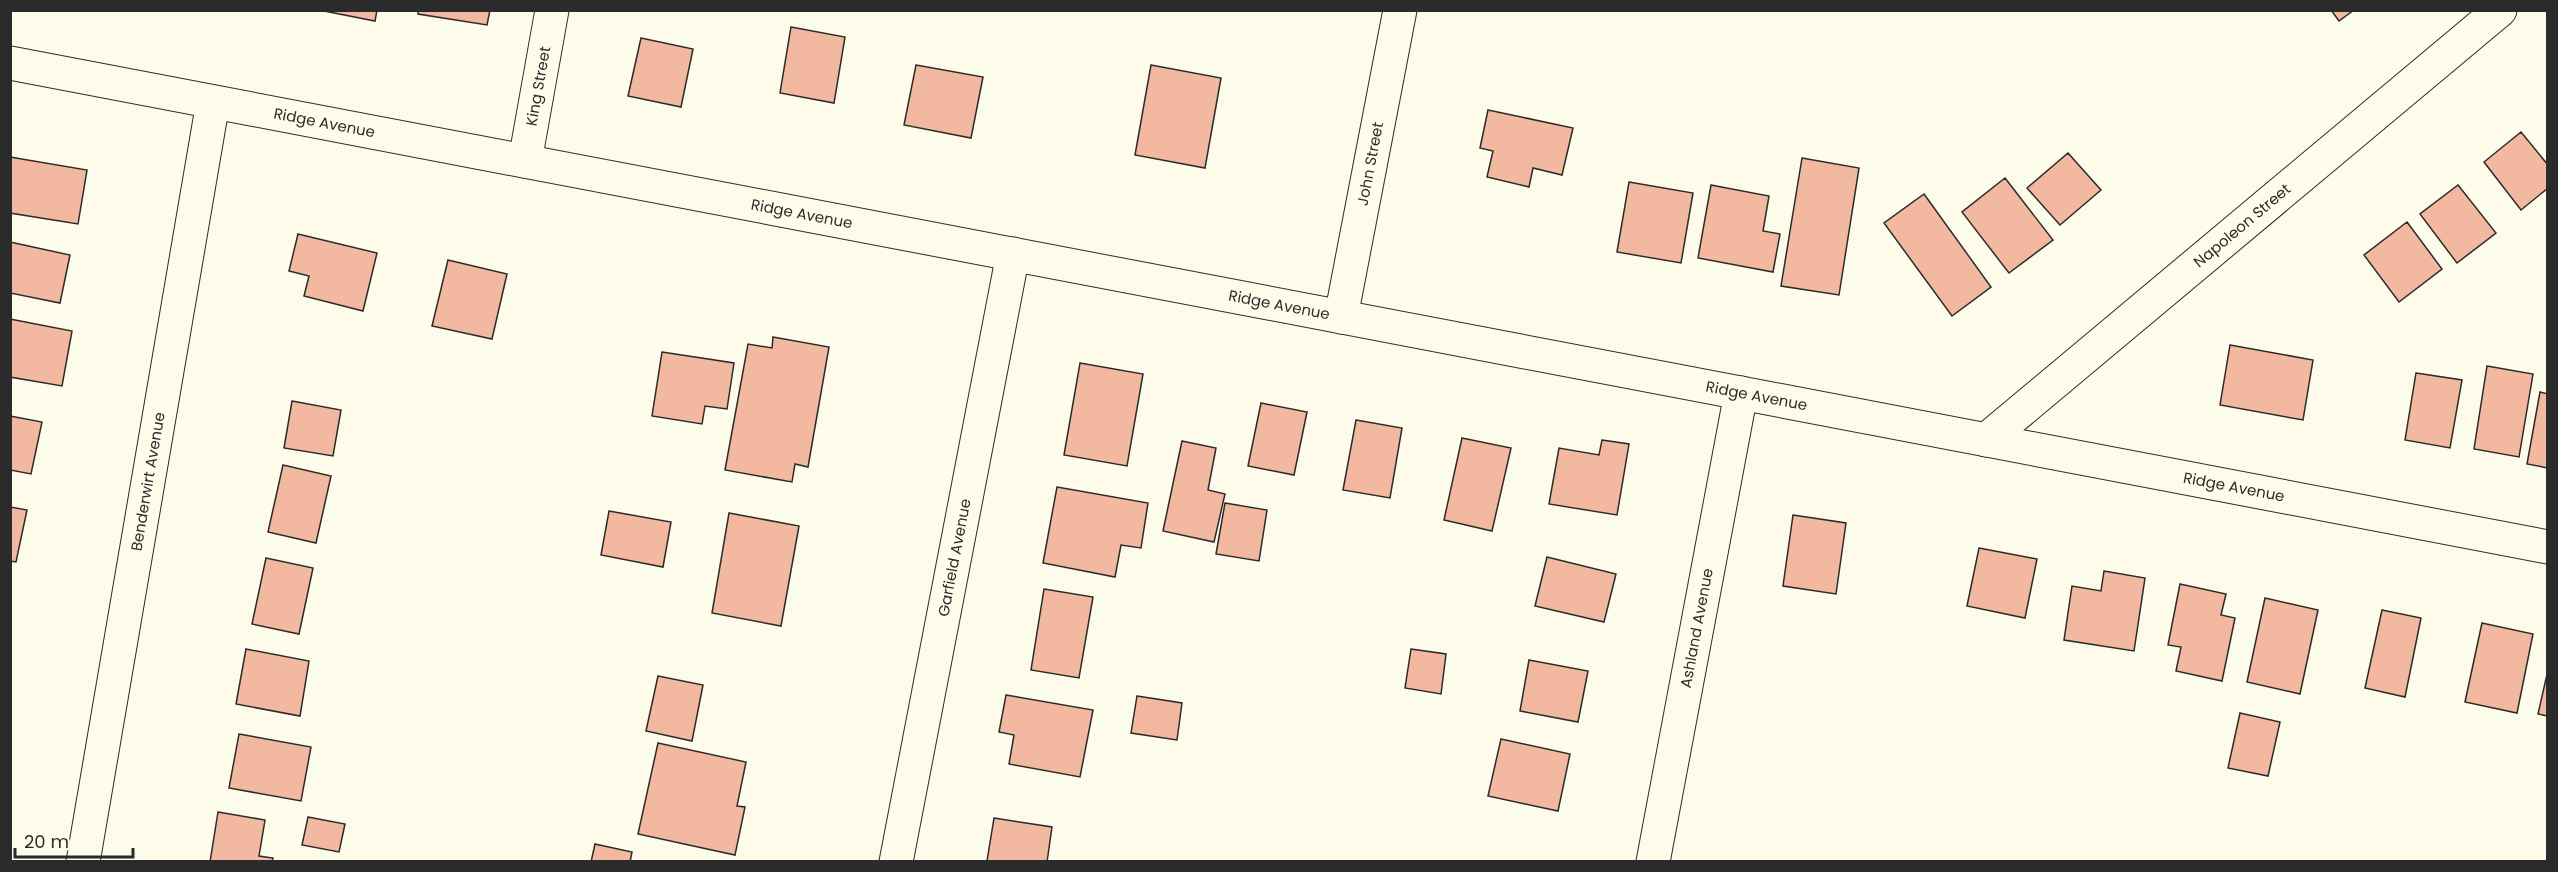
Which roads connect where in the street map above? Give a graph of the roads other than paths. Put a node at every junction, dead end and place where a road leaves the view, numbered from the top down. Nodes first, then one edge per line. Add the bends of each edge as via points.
1 (552, 10) edge
2 (1400, 10) edge
3 (2500, 10) edge
4 (10, 63) edge
5 (213, 102) junction
6 (525, 161) junction
7 (1013, 254) junction
8 (1341, 317) junction
9 (1741, 393) junction
10 (1986, 440) junction
11 (2547, 547) edge
12 (83, 861) edge
13 (896, 861) edge
14 (1653, 861) edge

1 - 6 street, King Street
2 - 8 street, John Street
3 - 10 street, Napoleon Street
4 - 5 street, Ridge Avenue
5 - 6 street, Ridge Avenue
5 - 12 street, Benderwirt Avenue
6 - 7 street, Ridge Avenue
7 - 8 street, Ridge Avenue
7 - 13 street, Garfield Avenue
8 - 9 street, Ridge Avenue
9 - 10 street, Ridge Avenue
9 - 14 street, Ashland Avenue
10 - 11 street, Ridge Avenue

